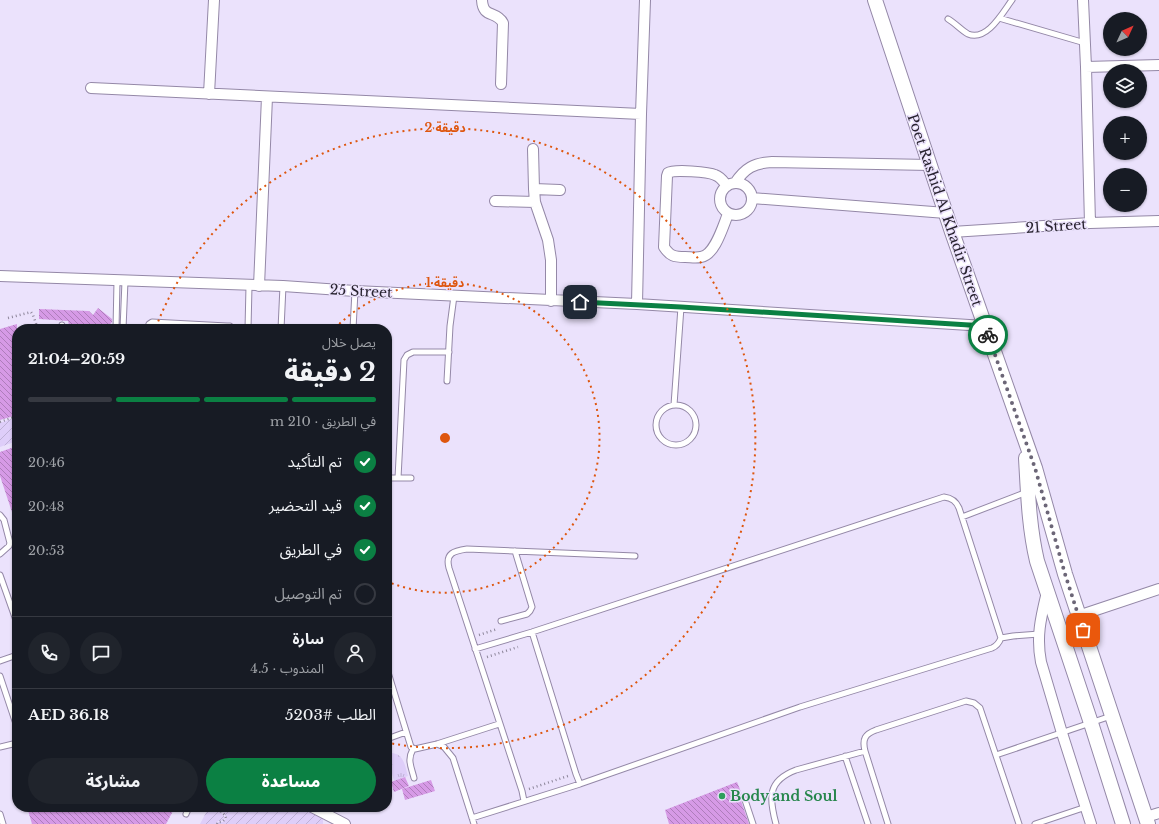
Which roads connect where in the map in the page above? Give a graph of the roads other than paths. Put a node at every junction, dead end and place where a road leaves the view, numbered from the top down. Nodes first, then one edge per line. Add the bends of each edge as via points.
1 (214, 0) edge
2 (482, 0) edge
3 (645, 0) edge
4 (875, 0) edge
5 (1012, 0) edge
6 (1083, 0) edge
7 (999, 18) junction
8 (948, 19) dead end
9 (1085, 43) junction
10 (1159, 65) edge
11 (1086, 67) junction
12 (501, 84) dead end
13 (91, 88) dead end
14 (210, 94) junction
15 (268, 97) junction
16 (641, 114) junction
17 (533, 149) dead end
18 (930, 165) junction
19 (731, 184) junction
20 (534, 189) junction
21 (560, 190) dead end
22 (752, 198) junction
23 (494, 201) dead end
24 (535, 202) junction
25 (946, 213) junction
26 (728, 214) junction
27 (1159, 220) edge
28 (1090, 223) junction
29 (952, 232) junction
30 (0, 276) edge
31 (121, 281) junction
32 (254, 286) junction
33 (283, 286) junction
34 (355, 291) junction
35 (454, 296) junction
36 (551, 301) junction
37 (637, 304) junction
38 (681, 307) junction
39 (117, 324) edge
40 (123, 324) edge
41 (149, 324) edge
42 (190, 324) edge
43 (249, 324) edge
44 (281, 324) edge
45 (353, 324) edge
46 (985, 326) junction
47 (449, 352) junction
48 (447, 381) dead end
49 (674, 405) junction
50 (1025, 442) junction
51 (392, 478) edge
52 (398, 478) junction
53 (411, 478) dead end
54 (1028, 492) junction
55 (0, 515) edge
56 (962, 517) junction
57 (515, 551) junction
58 (0, 554) edge
59 (635, 556) dead end
60 (1065, 574) junction
61 (0, 575) edge
62 (1046, 587) junction
63 (1159, 589) edge
64 (12, 609) edge
65 (1078, 616) junction
66 (501, 621) dead end
67 (532, 632) junction
68 (1039, 634) junction
69 (1001, 638) junction
70 (476, 649) junction
71 (12, 657) edge
72 (0, 661) edge
73 (0, 676) edge
74 (392, 686) edge
75 (12, 712) edge
76 (1112, 716) junction
77 (1091, 723) junction
78 (499, 724) junction
79 (406, 732) junction
80 (1062, 733) junction
81 (392, 737) edge
82 (12, 744) edge
83 (437, 744) junction
84 (0, 748) edge
85 (413, 748) junction
86 (865, 751) junction
87 (996, 755) junction
88 (844, 756) junction
89 (414, 778) dead end
90 (580, 784) junction
91 (745, 800) dead end
92 (524, 801) junction
93 (1086, 807) junction
94 (322, 812) edge
95 (1159, 813) edge
96 (0, 814) edge
97 (472, 818) junction
98 (1147, 821) edge
99 (3, 824) edge
100 (345, 824) edge
101 (474, 824) edge
102 (753, 824) edge
103 (776, 824) edge
104 (868, 824) edge
105 (888, 824) edge
106 (1019, 824) edge
107 (1035, 824) edge
108 (1091, 824) edge
109 (1123, 824) edge

1 - 14 street
2 - 12 street via 486,12 501,18 503,23
3 - 16 street
4 - 18 street, Poet Rashid Al Khadir Street
5 - 7 lane
6 - 9 street
7 - 8 lane via 986,32 978,35 970,34
7 - 9 lane
9 - 11 street
10 - 11 street
11 - 28 street
13 - 14 street
14 - 15 street
15 - 16 street
15 - 32 street
16 - 37 street
17 - 20 street
18 - 19 street via 761,163 750,167
18 - 25 street, Poet Rashid Al Khadir Street
19 - 22 street via 743,185 749,190
19 - 26 street via 721,192 720,200 722,208
19 - 26 street via 709,172 670,171 667,176 664,247 673,256 708,255
20 - 21 street
20 - 24 street
22 - 25 street
22 - 26 street via 745,213 737,216
23 - 24 street
24 - 36 street via 548,240 552,267
25 - 29 street, Poet Rashid Al Khadir Street
27 - 28 street, 21 Street
28 - 29 street, 21 Street
29 - 46 street, Poet Rashid Al Khadir Street
30 - 31 street, 25 Street
31 - 32 street, 25 Street
31 - 39 lane
31 - 40 lane
32 - 33 street, 25 Street
32 - 43 lane
33 - 34 street, 25 Street
33 - 44 lane
34 - 35 street, 25 Street
34 - 45 lane
35 - 36 street, 25 Street
35 - 47 lane
36 - 37 street, 25 Street
37 - 38 street, 25 Street
38 - 46 street, 25 Street
38 - 49 lane
41 - 42 lane
46 - 50 street, Poet Rashid Al Khadir Street
47 - 48 lane
47 - 52 lane via 413,352 404,360
49 - 49 lane via 663,409 655,425 663,441 674,446 691,439 696,428 691,411 686,407
50 - 54 street, Poet Rashid Al Khadir Street
50 - 60 street, Poet Rashid Al Khadir Street via 1042,490
51 - 52 lane
52 - 53 lane
54 - 56 lane
54 - 62 street, Poet Rashid Al Khadir Street via 1032,543
55 - 58 lane via 4,520 10,543
56 - 67 lane via 956,502 951,498 937,498
56 - 69 lane
57 - 59 lane
57 - 66 lane via 532,607 527,614
57 - 70 lane via 467,549 452,552 448,557 447,562
60 - 62 street via 1051,569 1048,572
60 - 65 street, Poet Rashid Al Khadir Street
61 - 64 lane
62 - 68 street
62 - 77 street, Poet Rashid Al Khadir Street
63 - 65 street
65 - 76 street, Poet Rashid Al Khadir Street
67 - 70 lane
67 - 90 lane
68 - 69 lane
68 - 80 street via 1041,662
69 - 90 lane via 992,648 800,707
70 - 78 lane
71 - 72 lane
73 - 75 lane
74 - 79 lane
76 - 77 lane
76 - 98 street, Poet Rashid Al Khadir Street
77 - 80 lane
77 - 109 street, Poet Rashid Al Khadir Street
78 - 83 lane
78 - 92 lane
79 - 81 lane
79 - 85 lane
80 - 87 lane
80 - 93 street
82 - 84 lane
83 - 85 lane
83 - 97 lane via 444,747 453,758
85 - 89 lane via 409,760
86 - 87 lane via 863,744 870,732 966,701 980,708
86 - 88 lane
86 - 105 lane
87 - 106 lane
88 - 103 lane via 787,773 778,780 771,802
88 - 104 lane
90 - 92 lane
91 - 102 lane
92 - 97 lane
93 - 107 lane
93 - 108 street
94 - 100 street
95 - 98 street
96 - 99 lane
97 - 101 lane

